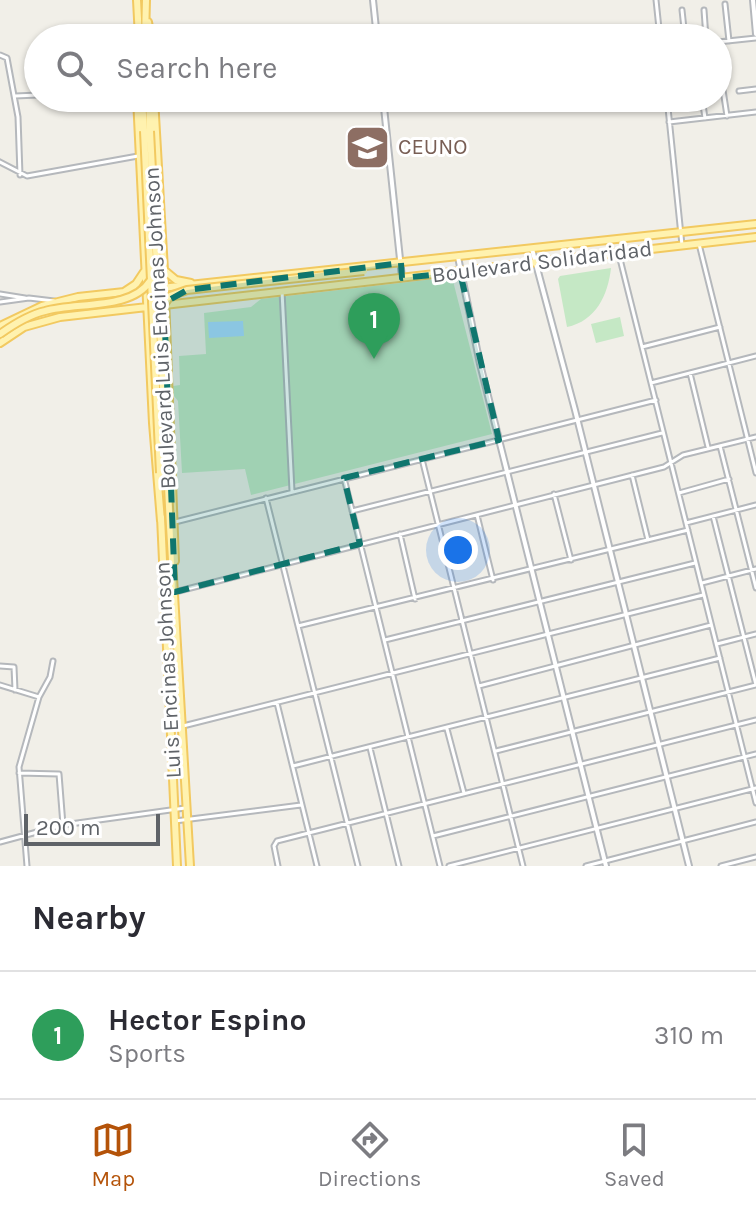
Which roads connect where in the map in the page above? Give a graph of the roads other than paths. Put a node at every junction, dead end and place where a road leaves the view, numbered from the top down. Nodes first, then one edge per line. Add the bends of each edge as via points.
1 (137, 0) edge
2 (146, 0) edge
3 (373, 0) edge
4 (656, 0) edge
5 (754, 1) edge
6 (725, 4) dead end
7 (682, 10) dead end
8 (704, 10) dead end
9 (141, 24) edge
10 (145, 24) edge
11 (376, 24) edge
12 (659, 24) edge
13 (684, 24) edge
14 (705, 24) edge
15 (727, 24) edge
16 (756, 36) edge
17 (732, 40) edge
18 (0, 55) edge
19 (756, 89) edge
20 (739, 91) dead end
21 (15, 96) junction
22 (24, 96) edge
23 (140, 112) edge
24 (143, 112) edge
25 (150, 112) edge
26 (153, 112) edge
27 (385, 112) edge
28 (669, 112) edge
29 (704, 112) edge
30 (726, 112) edge
31 (756, 112) edge
32 (727, 116) junction
33 (705, 118) junction
34 (669, 122) junction
35 (147, 131) junction
36 (140, 156) junction
37 (0, 162) edge
38 (20, 175) junction
39 (756, 224) edge
40 (682, 232) junction
41 (756, 237) edge
42 (156, 239) junction
43 (699, 244) junction
44 (682, 245) junction
45 (532, 249) junction
46 (619, 253) junction
47 (458, 257) junction
48 (401, 263) junction
49 (535, 263) junction
50 (382, 265) junction
51 (145, 269) junction
52 (164, 270) junction
53 (460, 272) junction
54 (402, 278) junction
55 (203, 284) junction
56 (165, 289) junction
57 (282, 290) junction
58 (146, 291) junction
59 (123, 293) junction
60 (0, 294) edge
61 (88, 296) junction
62 (29, 298) junction
63 (58, 301) junction
64 (0, 302) edge
65 (182, 302) junction
66 (166, 303) junction
67 (147, 306) junction
68 (133, 308) junction
69 (90, 313) junction
70 (166, 322) junction
71 (148, 324) junction
72 (0, 326) edge
73 (720, 327) junction
74 (0, 334) edge
75 (0, 343) edge
76 (642, 347) junction
77 (155, 352) junction
78 (756, 356) edge
79 (729, 363) junction
80 (690, 373) junction
81 (651, 383) junction
82 (656, 400) junction
83 (577, 421) junction
84 (663, 432) junction
85 (756, 437) edge
86 (747, 439) junction
87 (499, 440) junction
88 (720, 446) junction
89 (708, 449) junction
90 (584, 452) junction
91 (422, 459) junction
92 (672, 463) junction
93 (160, 473) joint
94 (508, 473) junction
95 (756, 473) edge
96 (632, 475) junction
97 (344, 478) junction
98 (729, 479) junction
99 (592, 484) junction
100 (292, 491) junction
101 (429, 492) junction
102 (679, 493) junction
103 (554, 494) junction
104 (266, 498) junction
105 (516, 504) junction
106 (756, 505) edge
107 (737, 510) junction
108 (352, 511) junction
109 (477, 515) junction
110 (713, 516) junction
111 (161, 521) junction
112 (686, 523) junction
113 (172, 524) junction
114 (438, 525) junction
115 (688, 530) junction
116 (400, 534) junction
117 (648, 540) junction
118 (360, 544) junction
119 (609, 550) junction
120 (571, 560) junction
121 (282, 563) junction
122 (695, 563) junction
123 (531, 570) junction
124 (754, 570) edge
125 (728, 576) junction
126 (493, 580) junction
127 (617, 583) junction
128 (700, 583) junction
129 (756, 588) edge
130 (454, 589) junction
131 (175, 590) junction
132 (703, 595) junction
133 (415, 599) junction
134 (540, 602) junction
135 (376, 608) junction
136 (625, 615) junction
137 (462, 622) junction
138 (711, 625) junction
139 (298, 626) junction
140 (548, 634) junction
141 (756, 634) edge
142 (743, 637) junction
143 (384, 641) junction
144 (716, 644) junction
145 (633, 647) junction
146 (470, 653) junction
147 (720, 658) junction
148 (53, 661) dead end
149 (0, 666) edge
150 (556, 667) junction
151 (392, 674) junction
152 (641, 679) junction
153 (0, 685) edge
154 (756, 685) edge
155 (478, 686) junction
156 (15, 690) junction
157 (728, 692) junction
158 (314, 693) junction
159 (39, 697) junction
160 (564, 699) junction
161 (277, 703) junction
162 (650, 714) junction
163 (486, 719) junction
164 (756, 720) edge
165 (736, 725) junction
166 (183, 726) junction
167 (447, 729) junction
168 (573, 732) junction
169 (408, 738) junction
170 (657, 744) junction
171 (370, 748) junction
172 (495, 751) junction
173 (756, 754) edge
174 (745, 757) junction
175 (329, 758) junction
176 (581, 763) junction
177 (293, 766) junction
178 (19, 773) junction
179 (666, 776) junction
180 (503, 783) junction
181 (754, 788) edge
182 (464, 793) junction
183 (589, 797) junction
184 (424, 803) junction
185 (756, 803) edge
186 (301, 805) junction
187 (187, 808) junction
188 (674, 808) junction
189 (174, 809) junction
190 (386, 813) junction
191 (511, 817) junction
192 (188, 820) junction
193 (175, 821) junction
194 (756, 822) edge
195 (347, 823) junction
196 (63, 825) junction
197 (597, 828) junction
198 (308, 832) junction
199 (433, 836) junction
200 (23, 837) junction
201 (682, 840) junction
202 (0, 842) edge
203 (519, 848) junction
204 (756, 857) edge
205 (606, 864) edge
206 (27, 866) edge
207 (177, 866) edge
208 (190, 866) edge
209 (278, 866) edge
210 (317, 866) edge
211 (358, 866) edge
212 (399, 866) edge
213 (440, 866) edge
214 (449, 866) edge
215 (523, 866) edge
216 (586, 866) edge
217 (689, 866) edge
218 (721, 866) edge

1 - 9 main road
2 - 10 main road
3 - 11 street
4 - 12 street
5 - 16 street
6 - 15 street
7 - 13 street
8 - 14 street
16 - 17 street
18 - 21 street via 7,58
19 - 20 street
21 - 22 street
21 - 38 street
23 - 36 main road
24 - 35 main road
25 - 35 main road
26 - 52 main road
27 - 48 street
28 - 34 street
29 - 33 street
30 - 32 street
31 - 32 street
32 - 33 street
33 - 34 street
34 - 40 street
35 - 42 main road, Boulevard Luis Encinas Johnson, bridge
35 - 77 main road, Boulevard Luis Encinas Johnson, bridge
36 - 38 street
36 - 51 main road
37 - 38 street
39 - 40 main road, Boulevard Solidaridad
40 - 44 street
40 - 45 main road, Boulevard Solidaridad
41 - 43 main road, Boulevard Solidaridad
42 - 74 main road, bridge via 153,275 141,293 43,311
42 - 113 main road, Boulevard Luis Encinas Johnson, bridge
43 - 44 main road, Boulevard Solidaridad
43 - 73 street
44 - 46 main road, Boulevard Solidaridad
45 - 47 main road, Boulevard Solidaridad
45 - 49 street
46 - 49 main road, Boulevard Solidaridad
46 - 76 street
47 - 48 main road, Boulevard Solidaridad
47 - 53 street
48 - 50 main road, Boulevard Solidaridad
48 - 54 street
49 - 53 main road, Boulevard Solidaridad
49 - 83 street
50 - 55 main road, Boulevard Solidaridad
50 - 77 main road, bridge via 177,292 161,311
51 - 58 main road
51 - 59 main road via 139,282
52 - 55 main road via 176,280
52 - 56 main road
53 - 54 main road, Boulevard Solidaridad
53 - 87 street
54 - 57 main road, Boulevard Solidaridad
55 - 56 main road, Boulevard Solidaridad
56 - 58 main road, Boulevard Solidaridad
56 - 66 main road
57 - 65 main road, Boulevard Solidaridad
57 - 100 street
58 - 59 main road, Boulevard Solidaridad
58 - 67 main road
59 - 61 main road, Boulevard Solidaridad
60 - 62 street
61 - 63 main road, Boulevard Solidaridad
61 - 69 main road
62 - 63 street
62 - 64 street
63 - 72 main road, Boulevard Solidaridad
65 - 66 main road, Boulevard Solidaridad
65 - 70 main road
66 - 67 main road, Boulevard Solidaridad
66 - 70 main road
67 - 68 main road, Boulevard Solidaridad
67 - 71 main road
68 - 69 main road, Boulevard Solidaridad
68 - 71 main road
69 - 75 main road, Boulevard Solidaridad via 41,321
70 - 113 main road
71 - 111 main road
73 - 76 street
73 - 79 street
76 - 81 street
77 - 93 main road, Boulevard Luis Encinas Johnson, bridge
78 - 79 street
79 - 80 street
79 - 86 street
80 - 81 street
80 - 89 street
81 - 82 street
82 - 83 street
82 - 84 street
83 - 87 street
83 - 90 street
84 - 90 street
84 - 92 street
85 - 86 street
86 - 88 street
86 - 95 street
87 - 91 street
87 - 94 street
88 - 89 street
88 - 98 street
89 - 92 street
90 - 94 street
90 - 99 street
91 - 97 street
91 - 101 street
92 - 96 street
92 - 102 street
93 - 111 main road, Luis Encinas Johnson
94 - 101 street
94 - 105 street
96 - 99 street
96 - 117 street
97 - 100 street
97 - 108 street
98 - 102 street
98 - 107 street
99 - 103 street
99 - 119 street
100 - 104 street
101 - 108 street
101 - 114 street
102 - 112 street
103 - 105 street
103 - 120 street
104 - 113 street
104 - 121 street
105 - 109 street
105 - 123 street
106 - 107 street
107 - 110 street
107 - 124 street
108 - 118 street
109 - 114 street
109 - 126 street
110 - 112 street
110 - 125 street
111 - 189 main road, Luis Encinas Johnson
112 - 115 street
113 - 131 main road, Luis Encinas Johnson
114 - 116 street
114 - 130 street
115 - 117 street
115 - 122 street
116 - 118 street
116 - 133 street
117 - 119 street
118 - 121 street
118 - 135 street
119 - 120 street
119 - 127 street
120 - 123 street
121 - 131 street
121 - 139 street
122 - 127 street
122 - 128 street
123 - 126 street
123 - 134 street
124 - 125 street
124 - 129 street
125 - 128 street
125 - 142 street
126 - 130 street
127 - 134 street
127 - 136 street
128 - 132 street
130 - 133 street
130 - 137 street
131 - 166 main road, Luis Encinas Johnson
132 - 136 street
132 - 138 street
133 - 135 street
134 - 137 street
134 - 140 street
135 - 139 street
135 - 143 street
136 - 140 street
136 - 145 street
137 - 143 street
137 - 146 street
138 - 144 street
138 - 145 street
139 - 158 street
140 - 146 street
140 - 150 street
141 - 142 street
142 - 144 street
142 - 154 street
143 - 151 street
144 - 147 street
145 - 150 street
145 - 152 street
146 - 151 street
146 - 155 street
147 - 152 street
147 - 157 street
148 - 159 street
149 - 156 street via 14,667
150 - 155 street
150 - 160 street
151 - 158 street
151 - 169 street
152 - 160 street
152 - 162 street
153 - 156 street
154 - 157 street
155 - 163 street
156 - 159 street
157 - 162 street
157 - 165 street
158 - 161 street
158 - 175 street
159 - 178 street
160 - 163 street
160 - 168 street
161 - 166 street
161 - 177 street
162 - 168 street
162 - 170 street
163 - 167 street
163 - 172 street
164 - 165 street
165 - 170 street
165 - 174 street
166 - 187 main road, Luis Encinas Johnson
167 - 169 street
167 - 182 street
168 - 172 street
168 - 176 street
169 - 171 street
169 - 184 street
170 - 176 street
170 - 179 street
171 - 175 street
171 - 190 street
172 - 180 street
173 - 174 street
174 - 179 street
174 - 181 street
175 - 177 street
175 - 195 street
176 - 180 street
176 - 183 street
177 - 186 street
178 - 196 street via 60,776
178 - 200 street
179 - 183 street
179 - 188 street
180 - 182 street
180 - 191 street
181 - 185 street
181 - 188 street
182 - 184 street
183 - 191 street
183 - 197 street
184 - 190 street
184 - 199 street
186 - 192 street
186 - 198 street
187 - 189 street
187 - 192 main road, Luis Encinas Johnson
188 - 197 street
188 - 201 street
189 - 193 main road, Luis Encinas Johnson
189 - 196 street
190 - 195 street
190 - 212 street
191 - 199 street
191 - 203 street
192 - 193 street
192 - 208 main road, Luis Encinas Johnson
193 - 207 main road, Luis Encinas Johnson
194 - 201 street
195 - 198 street
195 - 211 street
196 - 200 street
197 - 203 street
197 - 205 street
198 - 209 street via 277,841
198 - 210 street
199 - 213 street
200 - 202 street
200 - 206 street
201 - 205 street
201 - 217 street
203 - 214 street
203 - 215 street
204 - 218 street
205 - 216 street

